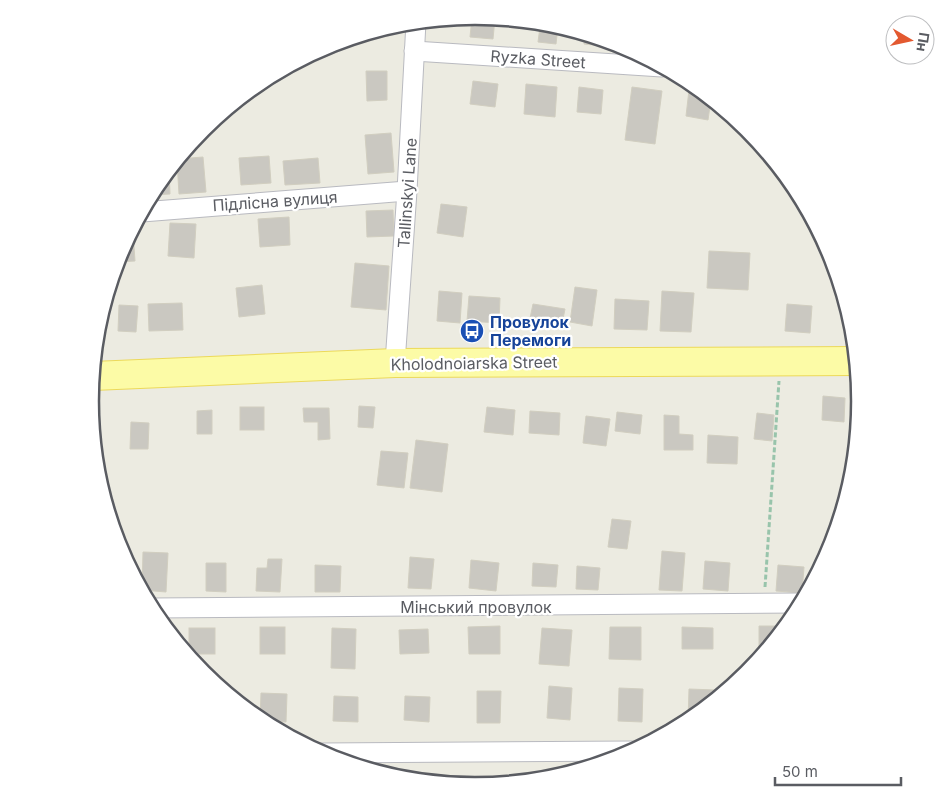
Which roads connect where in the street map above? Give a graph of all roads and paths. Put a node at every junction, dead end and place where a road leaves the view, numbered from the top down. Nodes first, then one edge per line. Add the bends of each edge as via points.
1 (415, 30) edge
2 (414, 51) junction
3 (645, 66) edge
4 (408, 191) junction
5 (150, 211) edge
6 (849, 360) edge
7 (395, 363) junction
8 (100, 376) edge
9 (779, 380) dead end
10 (792, 603) edge
11 (764, 604) junction
12 (161, 608) edge
13 (611, 751) edge
14 (346, 754) edge

1 - 2 street, Tallinskyi Lane
2 - 3 street, Ryzka Street
2 - 4 street, Tallinskyi Lane
4 - 5 street, Підлісна вулиця
4 - 7 street, Tallinskyi Lane
6 - 7 main road, Kholodnoiarska Street
7 - 8 main road, Kholodnoiarska Street
9 - 11 path
10 - 11 street, Мінський провулок
11 - 12 street, Мінський провулок
13 - 14 street

